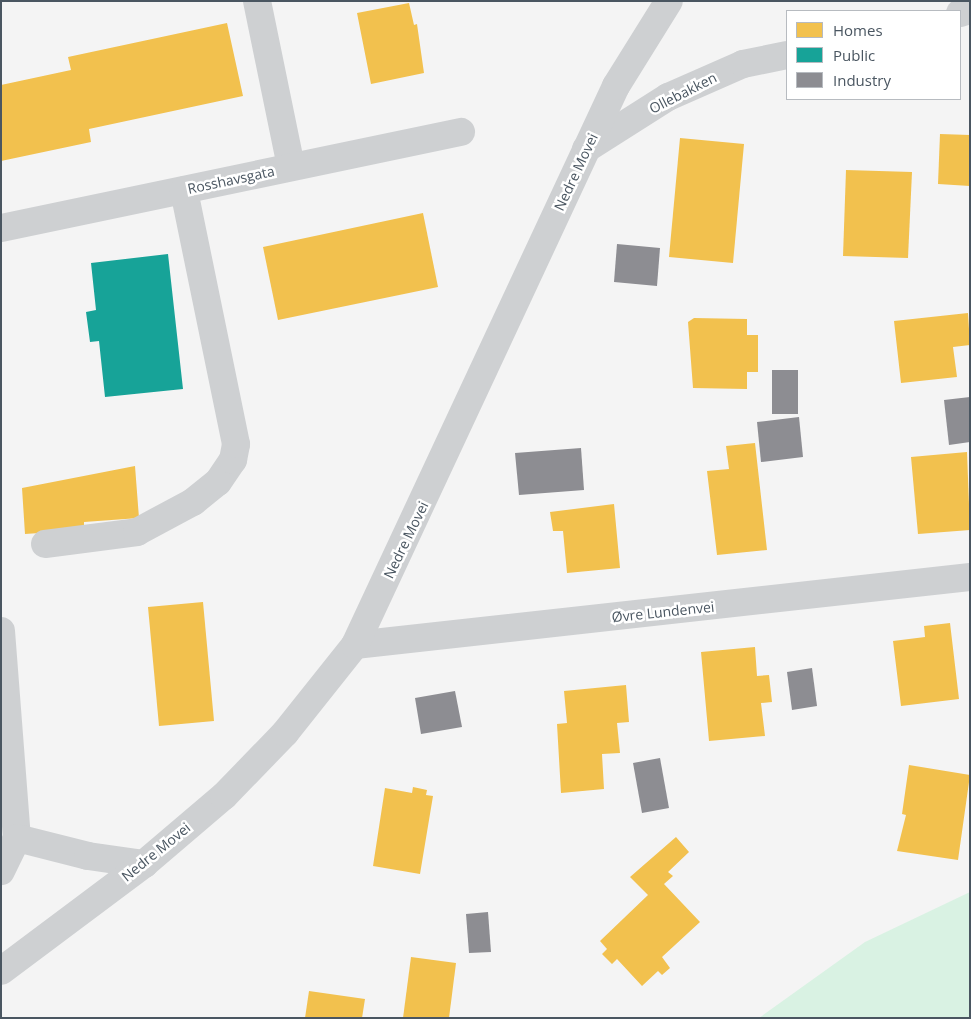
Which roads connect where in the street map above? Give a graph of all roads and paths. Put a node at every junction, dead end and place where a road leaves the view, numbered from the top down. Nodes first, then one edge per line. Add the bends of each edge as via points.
1 (257, 1) edge
2 (669, 1) edge
3 (786, 55) edge
4 (461, 132) dead end
5 (586, 149) junction
6 (291, 168) junction
7 (184, 190) junction
8 (1, 228) edge
9 (45, 544) dead end
10 (970, 577) edge
11 (1, 631) edge
12 (356, 645) junction
13 (17, 838) junction
14 (144, 864) junction
15 (1, 871) edge
16 (1, 972) edge

1 - 6 street
2 - 5 street, Nedre Movei via 616,86
3 - 5 street, Ollebakken via 743,64 668,98
4 - 6 street, Rosshavsgata
5 - 12 street, Nedre Movei
6 - 7 street, Rosshavsgata
7 - 8 street, Rosshavsgata
7 - 9 street via 236,444 233,460 218,482 194,502 137,532
10 - 12 street, Øvre Lundenvei
11 - 13 street
12 - 14 street, Nedre Movei via 286,733 224,796
13 - 14 street via 88,856
13 - 15 street
14 - 16 street, Nedre Movei

